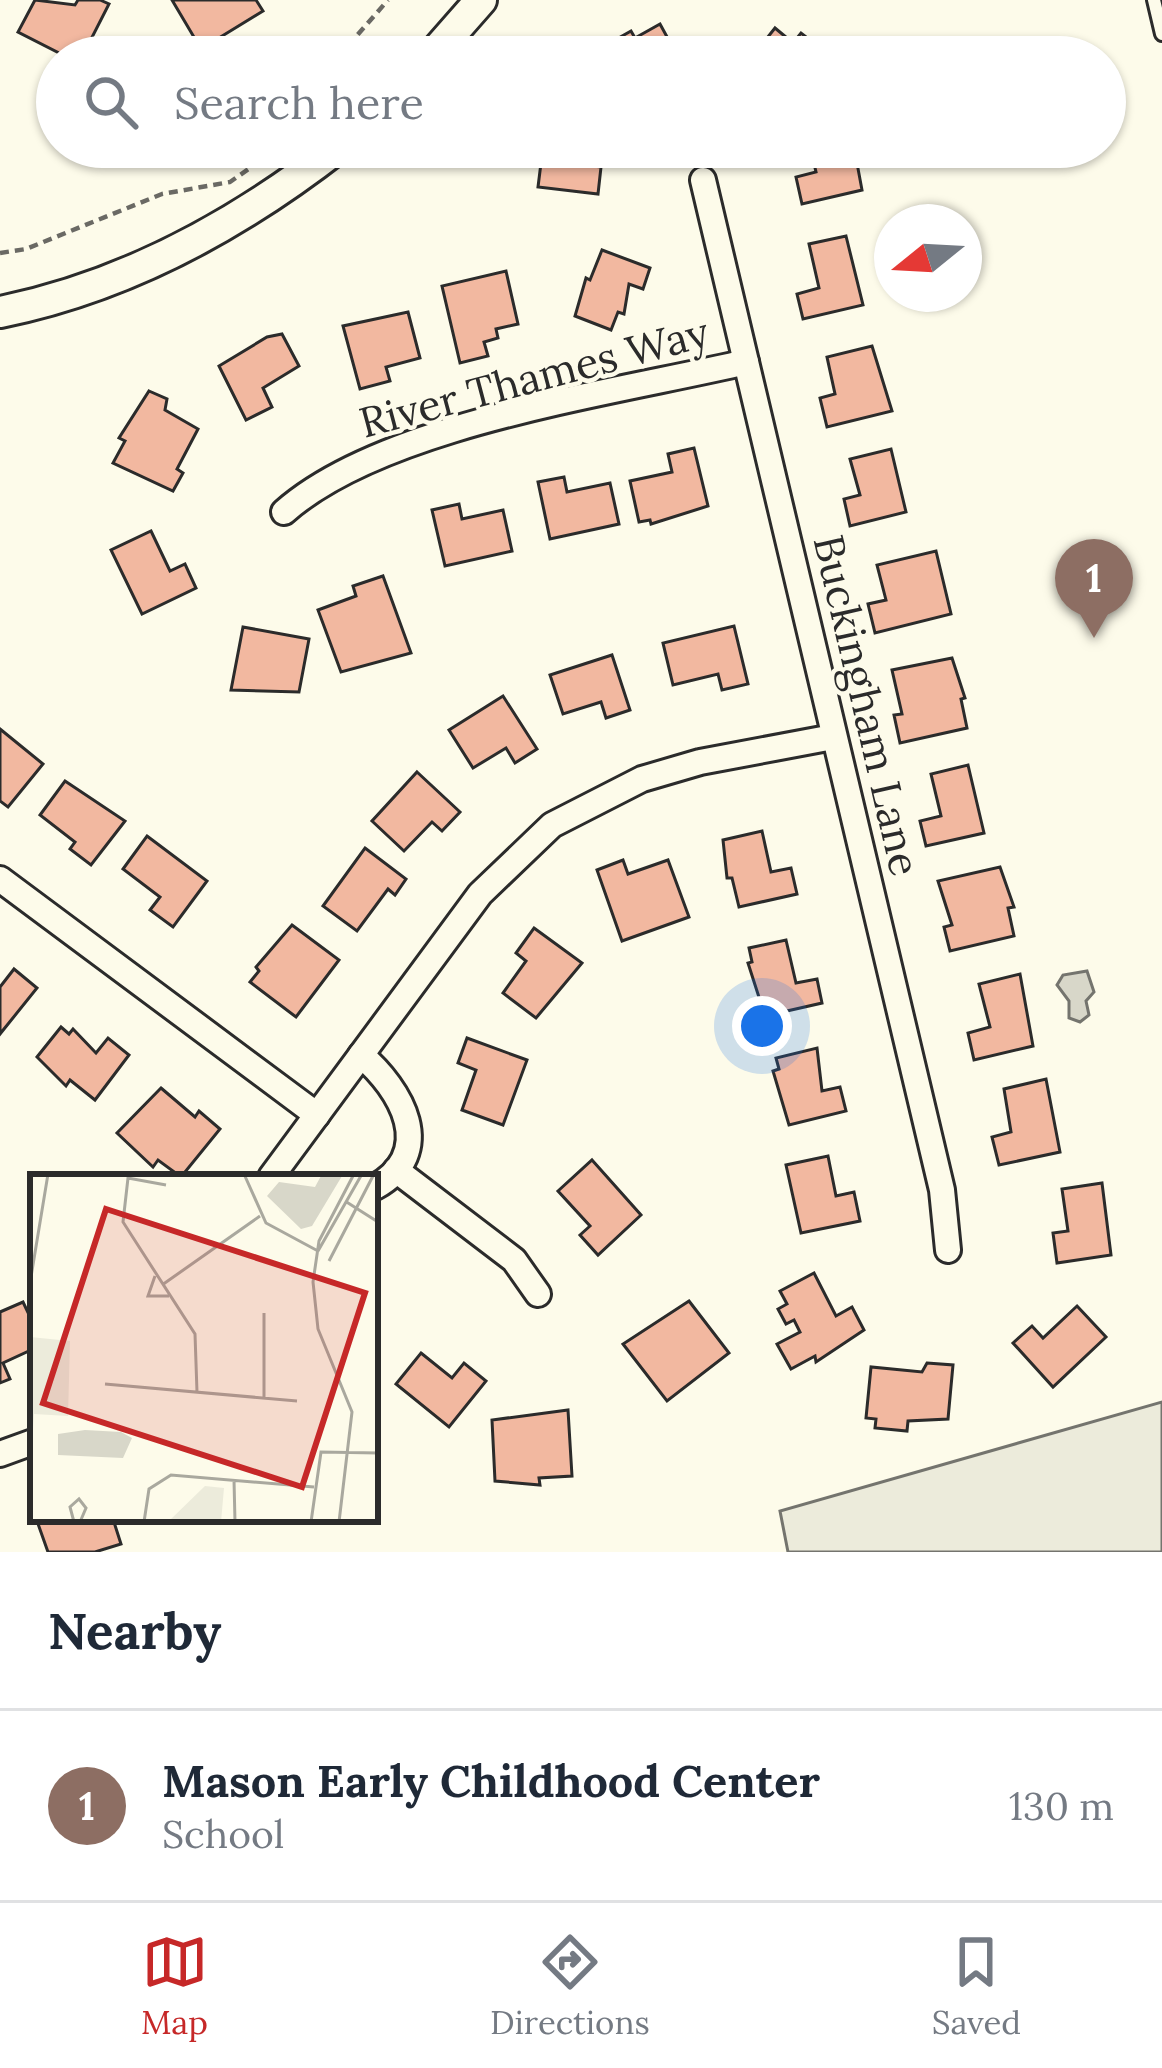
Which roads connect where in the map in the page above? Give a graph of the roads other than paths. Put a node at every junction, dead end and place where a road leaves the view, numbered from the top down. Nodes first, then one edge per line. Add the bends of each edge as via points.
1 (481, 0) edge
2 (1154, 0) edge
3 (1162, 34) edge
4 (449, 36) edge
5 (311, 168) edge
6 (703, 180) dead end
7 (0, 312) edge
8 (746, 362) junction
9 (284, 512) dead end
10 (833, 737) junction
11 (0, 879) edge
12 (361, 1055) junction
13 (317, 1114) junction
14 (396, 1170) junction
15 (280, 1174) edge
16 (378, 1185) edge
17 (948, 1250) dead end
18 (538, 1294) dead end
19 (30, 1443) edge
20 (0, 1454) edge

1 - 4 street
2 - 3 lane
5 - 7 street via 175,253 102,284
6 - 8 street, Buckingham Lane
8 - 9 street, River Thames Way via 406,446 331,474
8 - 10 street, Buckingham Lane
10 - 12 street via 642,779 553,825 480,894
10 - 17 street, Buckingham Lane via 942,1190
11 - 13 street
12 - 13 street
12 - 14 street via 406,1108 407,1149
13 - 15 street
14 - 16 street
14 - 18 street via 514,1260
19 - 20 street

